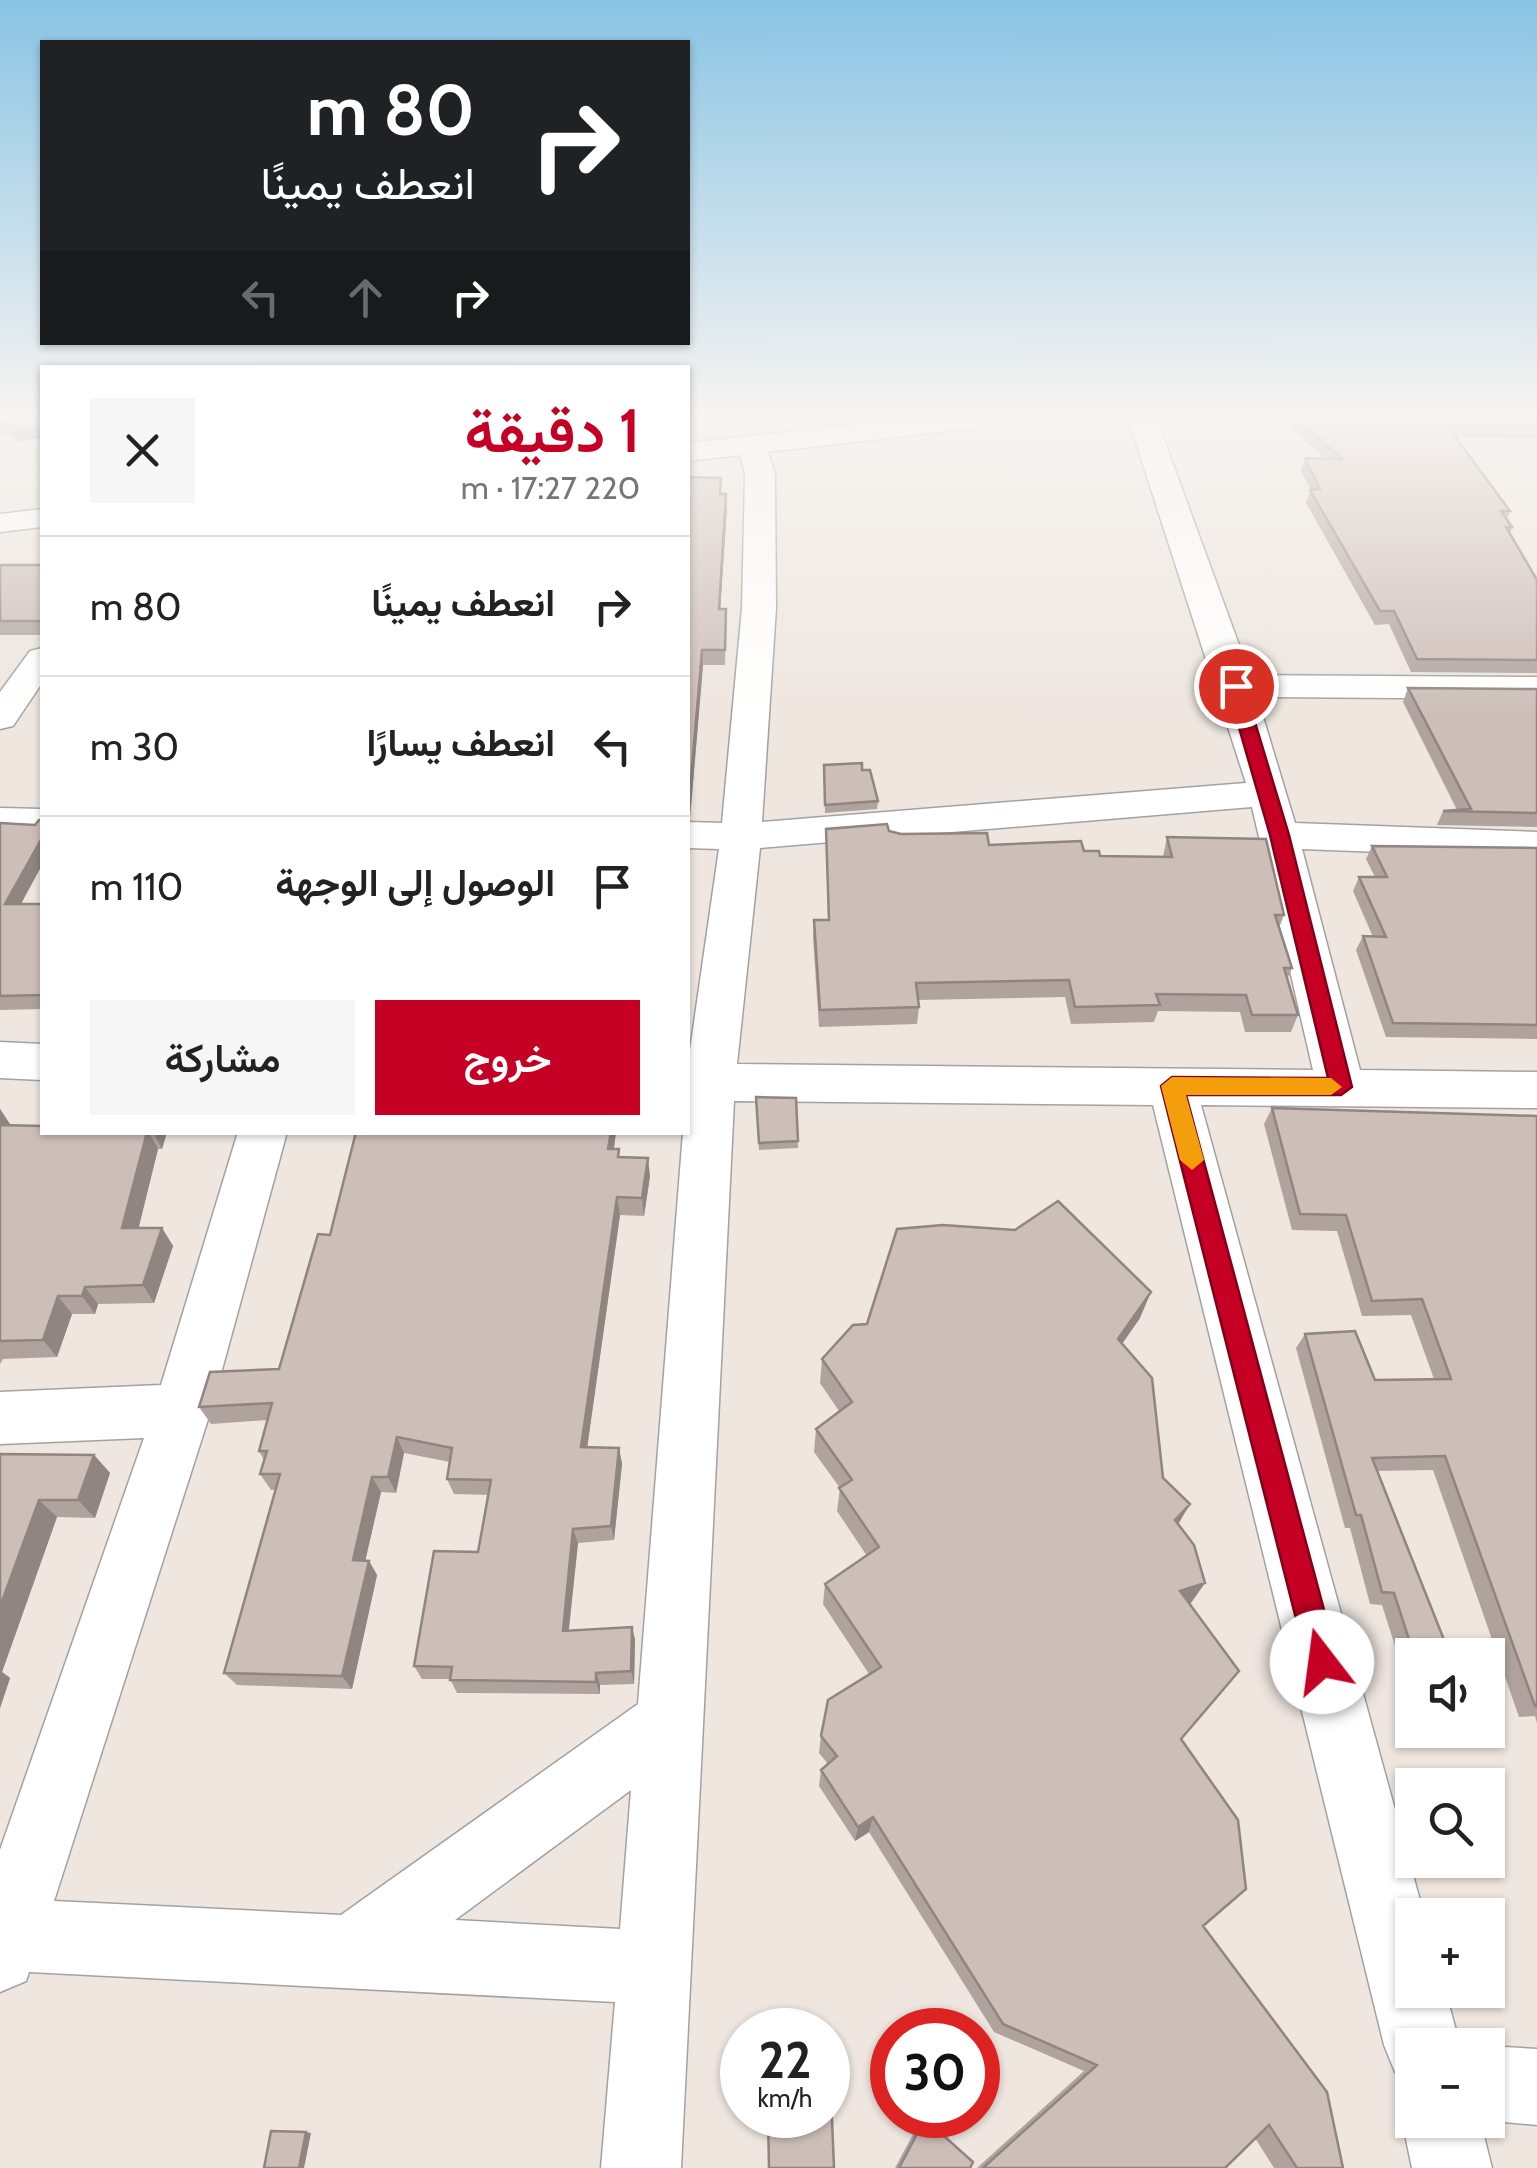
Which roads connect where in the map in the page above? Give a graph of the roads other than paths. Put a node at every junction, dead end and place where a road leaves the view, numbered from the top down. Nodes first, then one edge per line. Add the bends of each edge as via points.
1 (760, 513) edge
2 (1175, 513) edge
3 (40, 518) edge
4 (0, 523) edge
5 (40, 661) edge
6 (1236, 686) junction
7 (1537, 688) edge
8 (0, 718) edge
9 (1268, 793) junction
10 (0, 821) edge
11 (40, 822) edge
12 (690, 835) edge
13 (1280, 835) junction
14 (741, 837) junction
15 (1537, 845) edge
16 (0, 1060) edge
17 (40, 1062) edge
18 (699, 1083) edge
19 (1172, 1086) junction
20 (1341, 1087) junction
21 (1537, 1090) edge
22 (262, 1135) edge
23 (182, 1410) junction
24 (0, 1418) edge
25 (670, 1721) junction
26 (3, 1945) edge
27 (351, 1952) junction
28 (656, 1967) junction
29 (1418, 2028) edge
30 (1505, 2085) edge
31 (1537, 2087) edge
32 (1444, 2138) edge
33 (641, 2168) edge
34 (1452, 2168) edge

1 - 14 street
2 - 6 street
3 - 4 street
5 - 8 street
6 - 7 street
6 - 9 street
9 - 13 street
9 - 14 street
10 - 11 street
12 - 14 street
13 - 15 street
13 - 20 street
14 - 18 street
16 - 17 street
18 - 19 street
18 - 25 street
19 - 20 street
19 - 29 street
20 - 21 street
22 - 23 street
23 - 24 street
23 - 26 street
25 - 27 street
25 - 28 street
26 - 27 street
27 - 28 street
28 - 33 street
30 - 31 street
32 - 34 street

